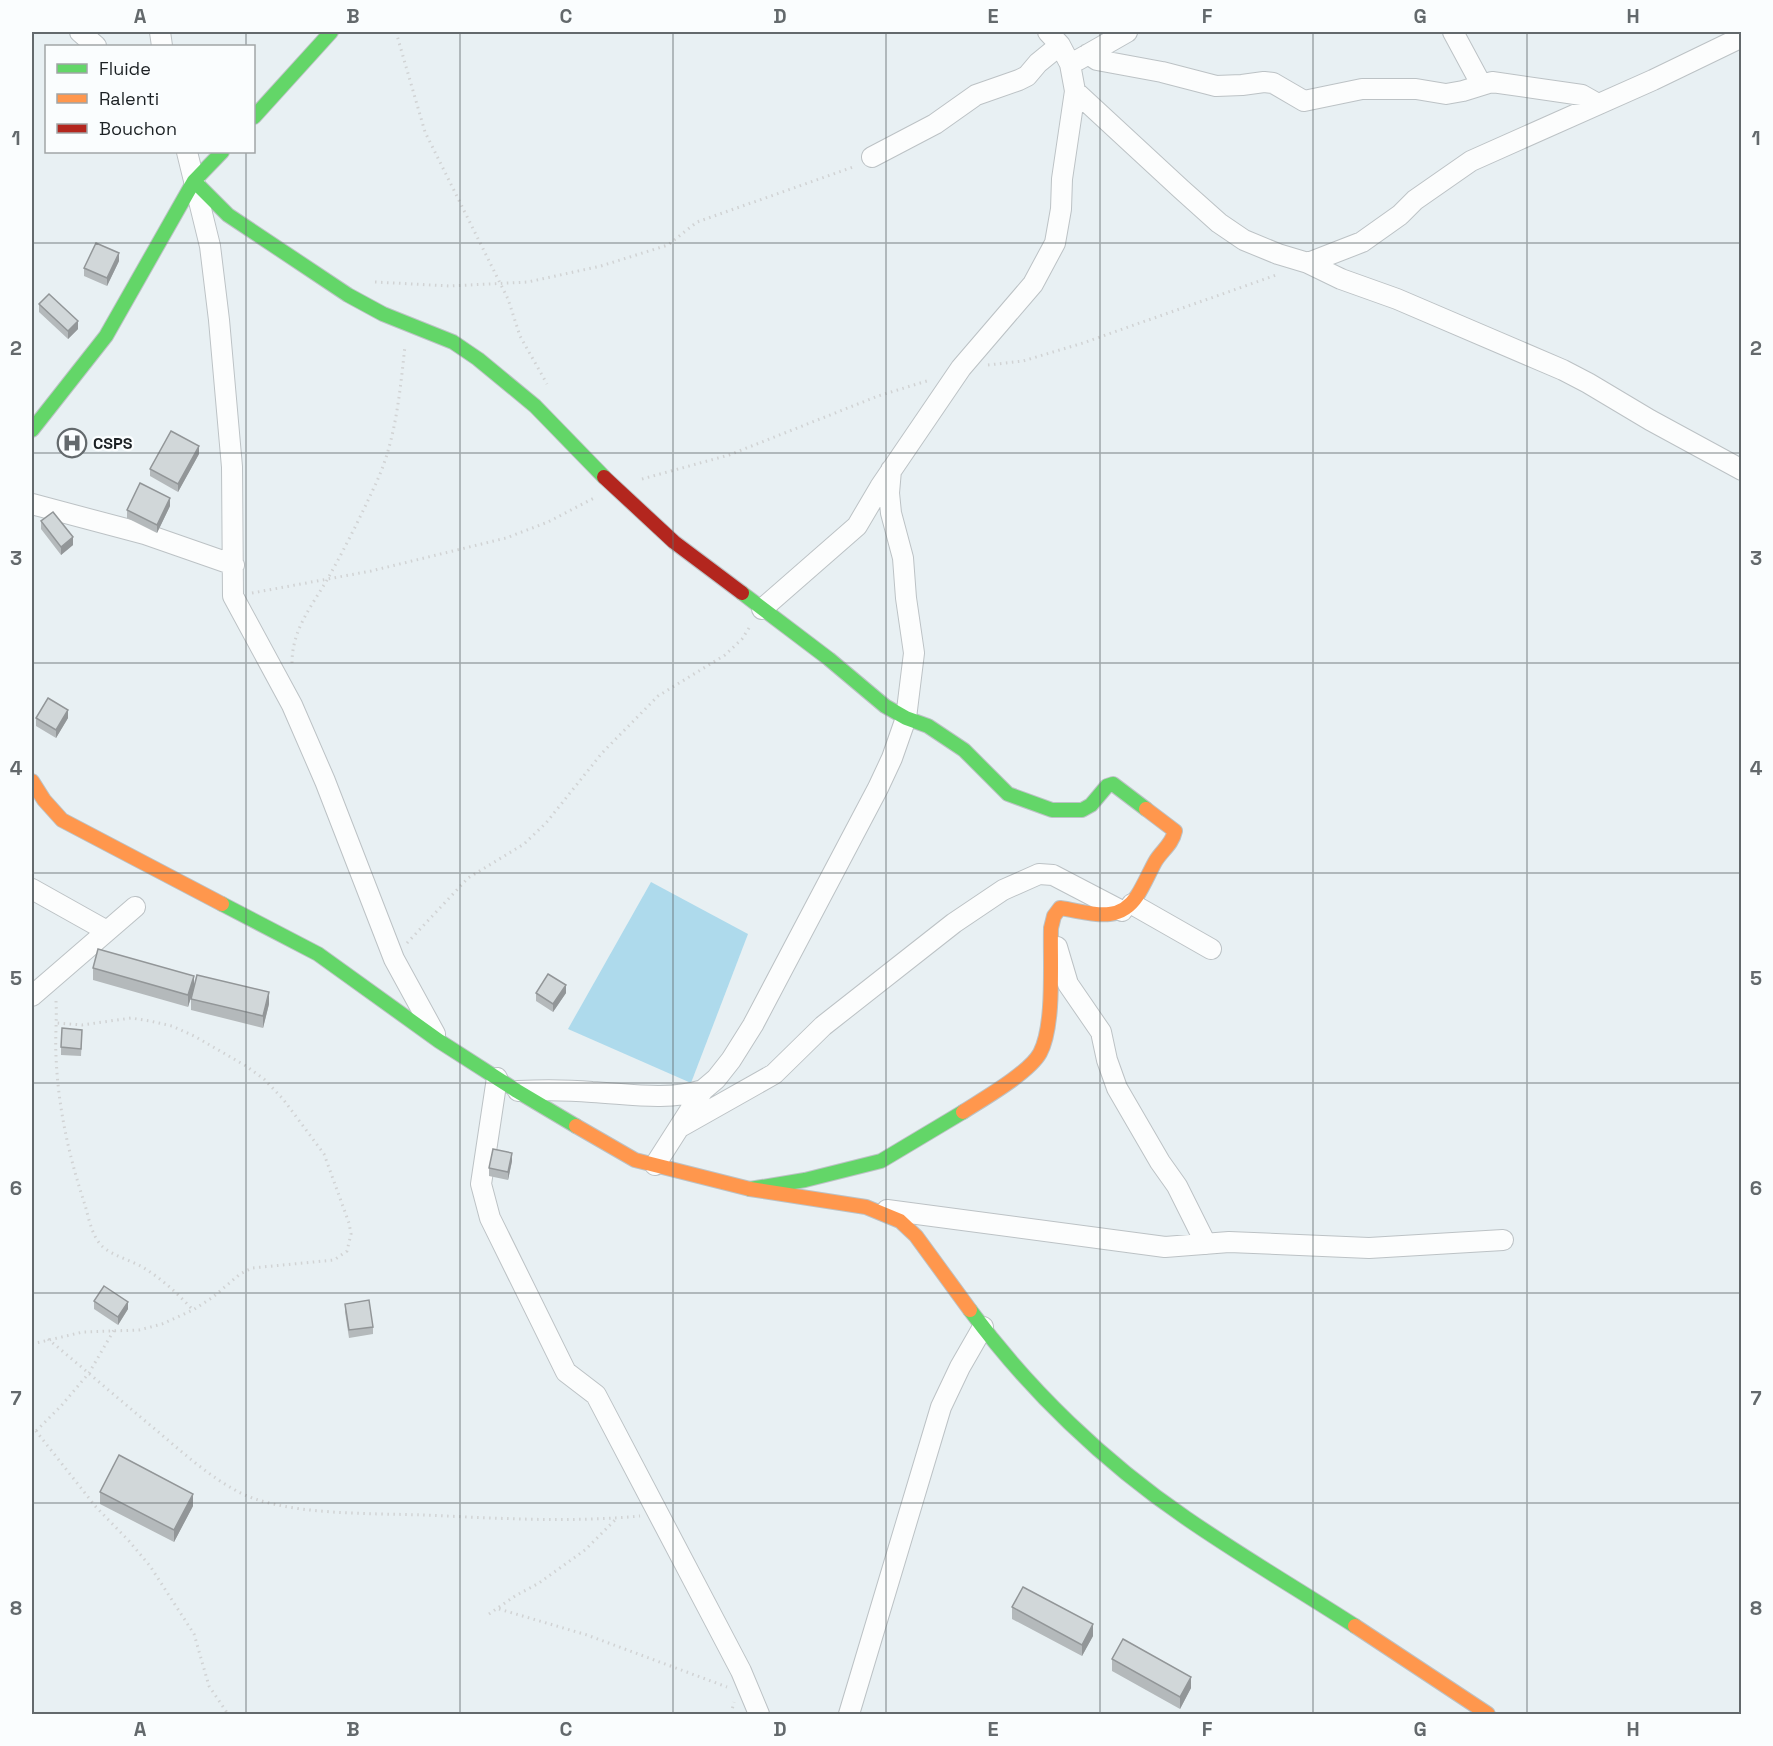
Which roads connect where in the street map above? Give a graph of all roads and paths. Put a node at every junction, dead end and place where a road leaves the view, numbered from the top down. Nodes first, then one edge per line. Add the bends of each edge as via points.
1 (80, 32) edge
2 (331, 32) edge
3 (396, 32) edge
4 (1127, 32) edge
5 (1453, 32) edge
6 (1742, 37) edge
7 (1054, 38) edge
8 (95, 45) edge
9 (1088, 54) junction
10 (1070, 64) junction
11 (1481, 84) junction
12 (1075, 91) junction
13 (1598, 104) junction
14 (255, 116) edge
15 (187, 153) edge
16 (221, 153) edge
17 (872, 157) joint
18 (194, 181) junction
19 (1308, 263) junction
20 (366, 281) dead end
21 (500, 283) junction
22 (408, 323) junction
23 (548, 387) dead end
24 (32, 430) edge
25 (891, 470) junction
26 (1742, 470) edge
27 (616, 486) junction
28 (32, 504) edge
29 (234, 565) junction
30 (327, 580) junction
31 (233, 596) junction
32 (762, 609) junction
33 (292, 665) dead end
34 (906, 718) junction
35 (32, 781) edge
36 (32, 889) edge
37 (135, 907) dead end
38 (1127, 908) junction
39 (1051, 928) junction
40 (107, 931) junction
41 (1211, 949) dead end
42 (394, 959) junction
43 (54, 976) junction
44 (32, 996) edge
45 (57, 1023) junction
46 (439, 1041) junction
47 (497, 1078) junction
48 (703, 1090) junction
49 (517, 1091) junction
50 (680, 1127) junction
51 (655, 1166) junction
52 (750, 1189) junction
53 (866, 1207) junction
54 (1503, 1240) dead end
55 (1206, 1244) junction
56 (193, 1310) junction
57 (983, 1327) junction
58 (114, 1330) junction
59 (48, 1339) junction
60 (32, 1344) edge
61 (89, 1374) junction
62 (32, 1426) edge
63 (33, 1433) edge
64 (658, 1515) junction
65 (616, 1519) junction
66 (499, 1609) junction
67 (489, 1614) dead end
68 (737, 1691) dead end
69 (228, 1714) edge
70 (759, 1714) edge
71 (849, 1714) edge
72 (1488, 1714) edge

1 - 8 street
2 - 14 street
3 - 21 path via 425,132
4 - 9 street
5 - 11 street
6 - 13 street
7 - 10 street
7 - 17 street via 1027,76 976,95 942,120
9 - 10 street
9 - 11 street via 1098,60 1216,86 1273,83 1304,101 1362,90 1416,89 1446,94
10 - 12 street
11 - 13 street via 1563,91
12 - 19 street via 1219,223 1244,240
12 - 25 street via 1055,243 1033,284 961,368
13 - 19 street via 1472,161 1362,242
15 - 18 street
16 - 18 street
17 - 21 path via 698,222 668,245 602,266 528,282
18 - 22 street via 228,215 285,254 371,309
18 - 24 street via 106,336
18 - 29 street via 210,246 219,320 232,467
19 - 26 street via 1563,370
20 - 21 path via 450,286
21 - 23 path via 520,336
22 - 27 street via 453,342 478,359 535,406
22 - 30 path via 399,400 384,461
25 - 32 street via 857,526
25 - 34 street via 891,513 903,558 914,653
27 - 30 path via 548,522 506,538
27 - 32 street via 674,542
28 - 29 street via 145,534
29 - 31 street
30 - 31 path
30 - 33 path via 298,628
31 - 42 street via 297,716
32 - 34 street via 885,706
32 - 42 path via 742,639 725,655 658,696 602,753 546,823 524,844 468,878
34 - 38 street via 944,735 1008,794 1024,801 1052,810 1082,810 1113,784 1170,827 1174,831 1171,843 1157,858
34 - 48 street via 878,788 753,1025 731,1060
35 - 46 street via 62,820 318,954
36 - 40 street
37 - 40 street
38 - 39 street via 1112,914 1060,908 1053,916
38 - 41 street
38 - 50 street via 1053,875 1039,874 1003,890 954,923 823,1026 774,1074
39 - 52 street via 1049,1012 1040,1053 1032,1063 957,1116 881,1161
39 - 55 street via 1068,984 1101,1032 1117,1088 1177,1185
40 - 43 street
42 - 46 street
43 - 44 street
43 - 45 path
45 - 56 path via 55,1054 64,1124 94,1235 111,1253 160,1279
45 - 56 path via 81,1025 131,1018 172,1026 194,1036 264,1079 324,1154 349,1223 347,1251 334,1260 252,1269
46 - 47 street
47 - 49 street
47 - 64 street via 481,1184 490,1218 566,1372 596,1395
48 - 49 street via 660,1097 568,1090
48 - 50 street
49 - 51 street via 606,1145
50 - 51 street
51 - 52 street
52 - 53 street
53 - 55 street via 1165,1247
53 - 57 street via 900,1221 916,1236
54 - 55 street via 1369,1248
56 - 58 path via 151,1327
57 - 71 street via 941,1407
57 - 72 street via 1041,1394 1104,1454 1185,1517
58 - 59 path
58 - 61 path
59 - 60 path
59 - 61 path
61 - 63 path
61 - 65 path via 202,1467 237,1491 279,1505 327,1511
62 - 63 path
63 - 69 path via 150,1566 194,1634 209,1686
64 - 65 path
64 - 70 street via 741,1671
65 - 66 path via 585,1550
66 - 67 path
66 - 68 path via 587,1635

